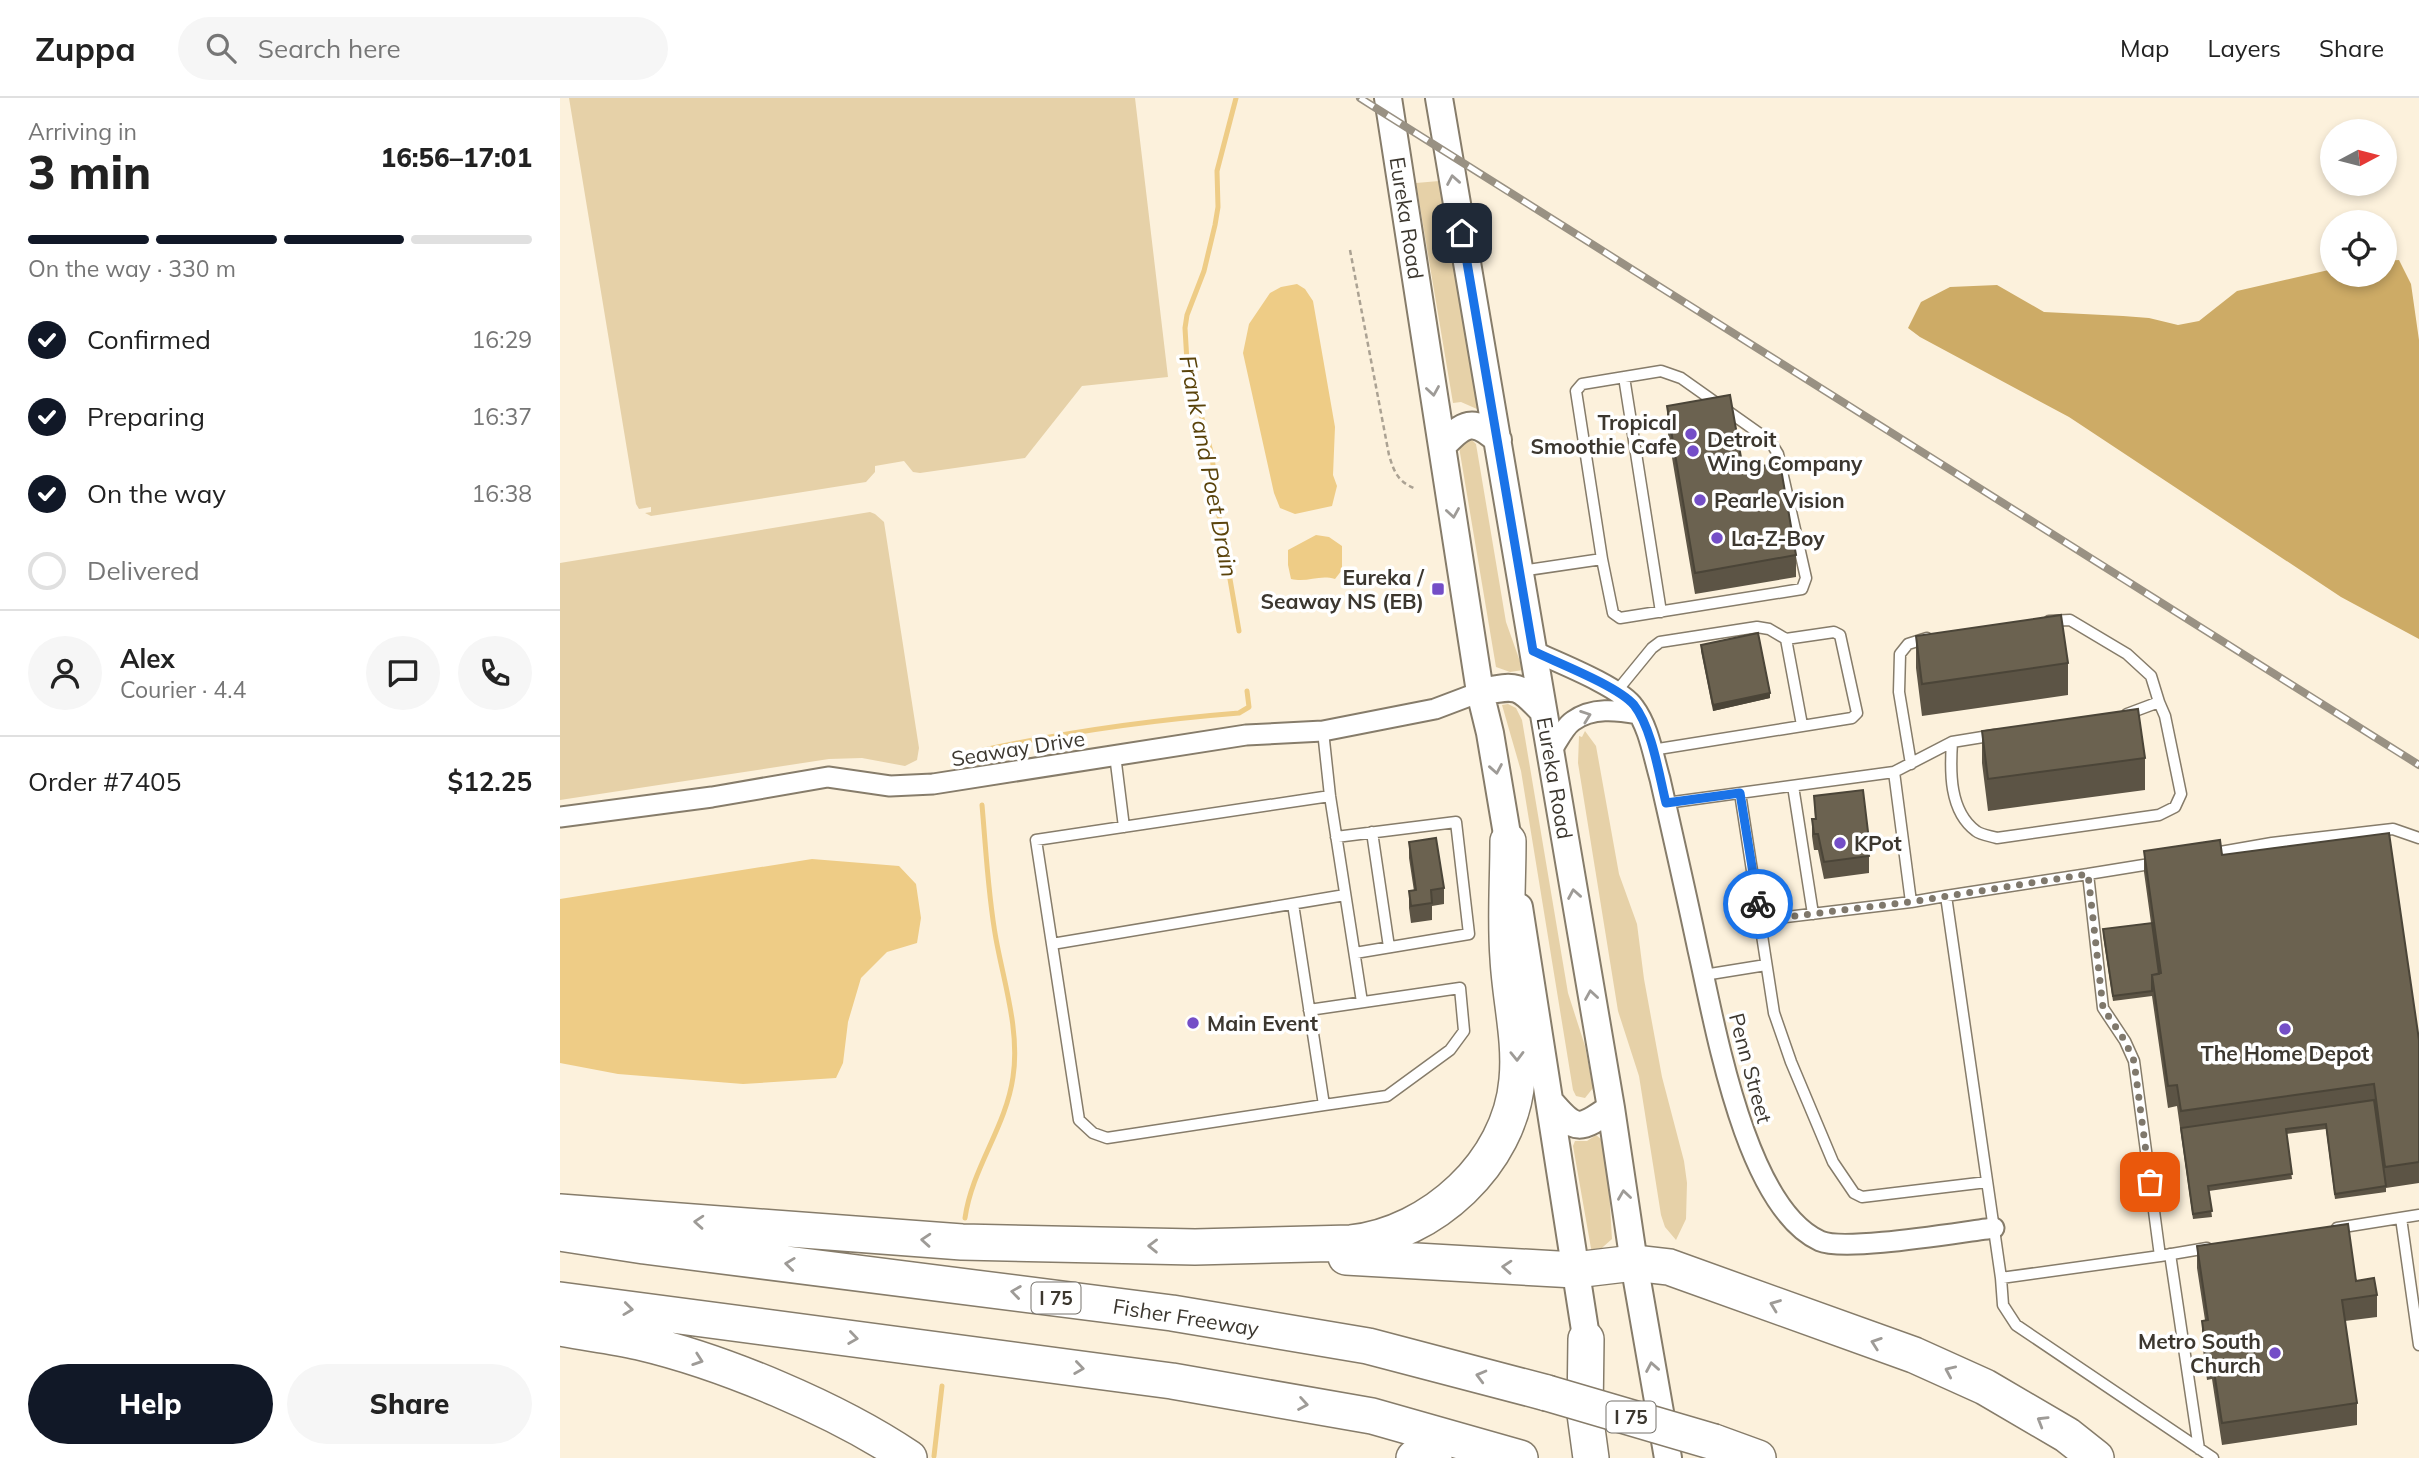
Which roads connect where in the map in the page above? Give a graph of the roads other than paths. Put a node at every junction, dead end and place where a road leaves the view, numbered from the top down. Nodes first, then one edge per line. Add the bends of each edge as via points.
1 (1388, 98) edge
2 (1439, 98) edge
3 (1624, 377) junction
4 (1499, 440) junction
5 (1442, 446) junction
6 (1602, 559) junction
7 (1520, 571) junction
8 (1661, 612) junction
9 (2038, 621) edge
10 (1934, 637) edge
11 (1786, 639) junction
12 (1533, 651) junction
13 (1480, 692) junction
14 (1616, 692) junction
15 (2159, 702) junction
16 (1543, 711) junction
17 (1638, 714) junction
18 (2117, 716) edge
19 (1802, 725) junction
20 (1323, 731) junction
21 (2007, 733) edge
22 (1952, 742) junction
23 (1652, 750) junction
24 (1550, 753) junction
25 (1115, 755) junction
26 (1911, 764) junction
27 (1894, 772) junction
28 (1793, 786) junction
29 (1740, 793) junction
30 (1330, 796) junction
31 (1666, 803) junction
32 (560, 817) edge
33 (1124, 827) junction
34 (1372, 832) junction
35 (1336, 837) junction
36 (2419, 838) edge
37 (1508, 841) junction
38 (2193, 856) edge
39 (2167, 861) edge
40 (2088, 874) junction
41 (1345, 895) junction
42 (1946, 897) junction
43 (1910, 902) junction
44 (1293, 904) junction
45 (1812, 914) junction
46 (1761, 920) junction
47 (1052, 944) junction
48 (1389, 947) junction
49 (1355, 953) junction
50 (1766, 965) junction
51 (1704, 975) junction
52 (1363, 1002) junction
53 (1309, 1010) junction
54 (1551, 1104) junction
55 (1324, 1105) junction
56 (1611, 1108) junction
57 (1987, 1182) junction
58 (560, 1212) edge
59 (2419, 1215) edge
60 (2401, 1218) junction
61 (1993, 1228) junction
62 (2320, 1231) edge
63 (560, 1233) edge
64 (2224, 1245) edge
65 (1195, 1247) junction
66 (2165, 1255) junction
67 (1634, 1263) junction
68 (1575, 1270) junction
69 (2000, 1278) junction
70 (560, 1300) edge
71 (560, 1328) edge
72 (1586, 1339) junction
73 (2419, 1345) edge
74 (2200, 1449) junction
75 (1508, 1454) edge
76 (909, 1458) edge
77 (1414, 1458) edge
78 (1434, 1458) edge
79 (1591, 1458) edge
80 (1606, 1458) edge
81 (1668, 1458) edge
82 (1758, 1458) edge
83 (2096, 1458) edge
84 (2213, 1458) edge

1 -> 5 main road, Eureka Road
4 -> 2 main road, Eureka Road
3 - 6 lane via 1582,384 1576,391
3 - 8 lane
3 - 8 lane via 1661,371 1681,378 1770,441 1778,454 1806,578 1802,589
4 - 5 main road via 1471,424 1457,430
4 - 7 main road, Eureka Road
5 -> 13 main road, Eureka Road
6 - 7 lane
6 - 8 lane via 1613,614 1620,618
7 - 12 main road, Eureka Road
9 - 15 lane via 2070,620 2127,654 2151,676
10 - 26 lane via 1908,644 1900,654 1899,692
11 - 14 lane via 1769,628 1757,627 1660,642
11 - 19 lane
11 - 19 lane via 1840,635 1857,713 1852,718
12 - 14 street, Penn Street
12 - 16 main road, Eureka Road
13 - 16 main road via 1509,687 1524,691
13 - 20 street, Seaway Drive via 1435,709
13 -> 37 main road, Eureka Road
14 - 17 street, Penn Street
15 - 18 lane
15 - 22 lane via 2181,794 2175,807 2160,815 1997,838 1978,833 1955,799 1950,777
16 - 24 main road, Eureka Road
17 - 23 street, Penn Street
24 -> 17 street via 1572,721 1616,709
19 - 23 lane
20 - 25 street, Seaway Drive via 1267,733
20 - 30 lane
21 - 22 lane
22 - 26 lane
23 - 31 street, Penn Street
56 -> 24 main road, Eureka Road
25 - 32 street, Seaway Drive via 919,786 828,777
25 - 33 lane
26 - 27 lane
27 - 28 lane
27 - 43 lane
28 - 29 lane
28 - 45 lane
29 - 31 lane
29 - 46 lane
30 - 33 lane
30 - 35 lane
31 - 51 street, Penn Street
33 - 47 lane via 1036,840
34 - 35 lane
34 - 48 lane
34 - 48 lane via 1455,822 1469,934
35 - 41 lane
36 - 38 lane via 2393,829
37 - 54 main road, Eureka Road
37 -> 65 highway via 1508,957 1517,1080 1502,1139 1487,1159 1453,1198 1392,1235 1351,1242
39 - 40 lane
40 - 42 lane
40 - 66 lane via 2103,1008 2134,1061
41 - 44 lane
41 - 49 lane
42 - 43 lane
42 - 57 lane
43 - 45 lane
44 - 47 lane
44 - 53 lane
45 - 46 lane
46 - 50 lane
47 - 55 lane via 1079,1120 1093,1133 1107,1138
48 - 49 lane
49 - 52 lane
50 - 51 lane
50 - 57 lane via 1773,1013 1791,1062 1833,1162 1854,1193 1862,1197
51 - 61 street, Penn Street via 1742,1129 1796,1226 1821,1242 1850,1245
52 - 53 lane
52 - 55 lane via 1460,988 1464,1031 1450,1050 1387,1096
53 - 55 lane
54 - 56 main road via 1568,1123 1575,1124 1592,1121
54 - 68 main road, Eureka Road
67 -> 56 main road, Eureka Road
57 - 61 lane
65 -> 58 highway via 961,1242
59 - 60 lane
60 - 62 lane
60 - 73 lane
61 - 69 lane
82 -> 63 highway, Fisher Freeway / I 75, bridge via 1547,1393 1368,1346 1172,1313
64 - 66 lane
68 -> 65 highway
66 - 69 lane
66 - 74 lane
67 - 68 highway
81 -> 67 main road, Eureka Road
83 -> 67 highway via 1985,1387 1914,1356 1698,1276
68 - 72 main road, Eureka Road
69 - 74 lane via 2003,1305 2016,1325
70 -> 75 highway via 1172,1381 1372,1416
71 -> 76 highway via 669,1350 744,1377 846,1422
72 - 79 highway via 1584,1414
72 - 80 main road, Eureka Road
74 - 84 lane
77 - 78 highway

